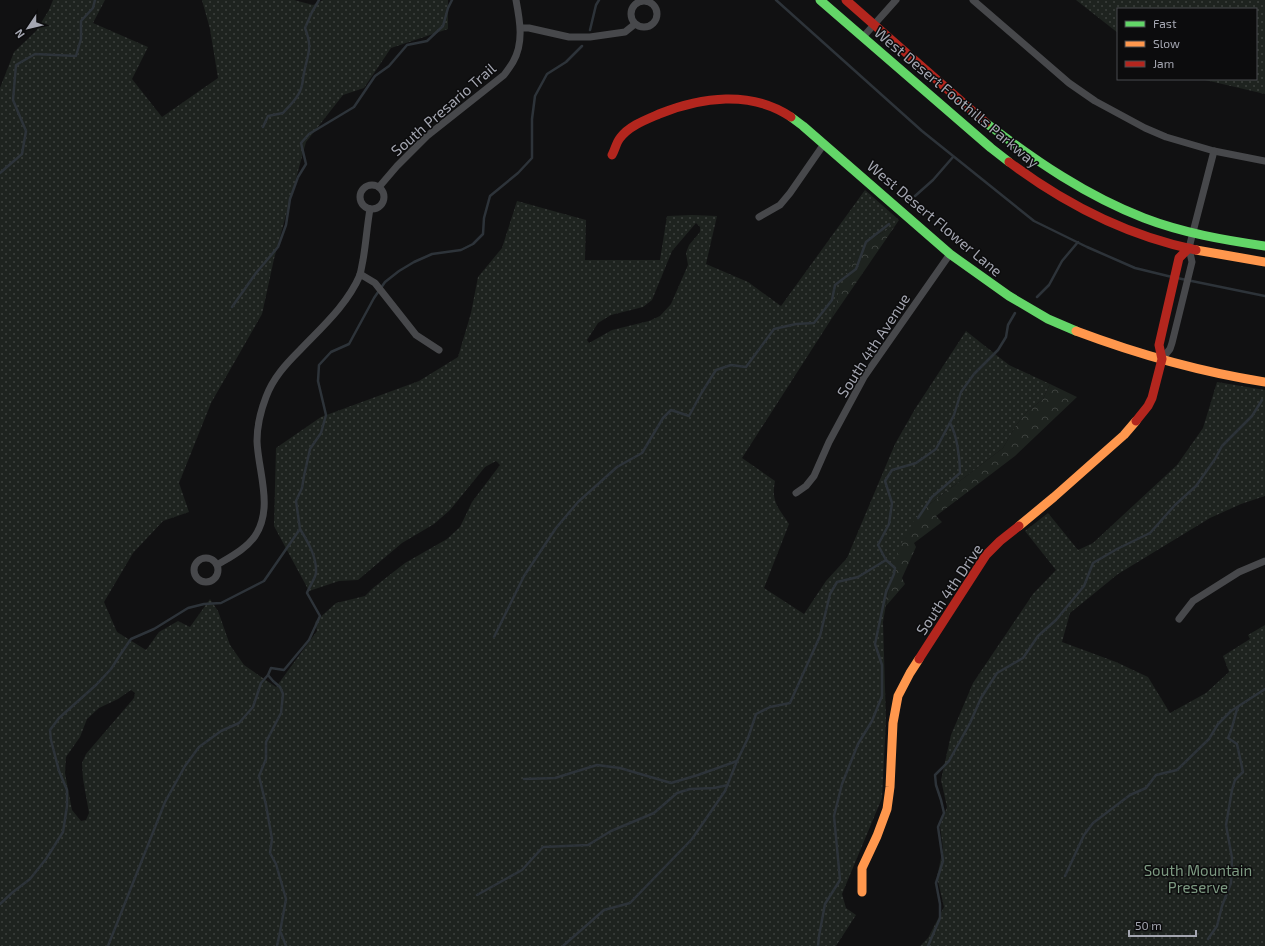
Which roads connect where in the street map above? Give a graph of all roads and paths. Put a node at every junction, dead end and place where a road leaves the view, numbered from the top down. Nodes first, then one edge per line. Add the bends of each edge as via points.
1 (516, 0) edge
2 (820, 0) edge
3 (846, 0) edge
4 (896, 0) edge
5 (973, 0) edge
6 (635, 24) dead end
7 (874, 24) junction
8 (521, 28) junction
9 (863, 37) junction
10 (824, 144) junction
11 (1214, 151) junction
12 (612, 155) dead end
13 (1265, 161) edge
14 (379, 187) junction
15 (370, 209) junction
16 (759, 217) dead end
17 (1193, 232) junction
18 (1265, 246) edge
19 (1189, 248) junction
20 (950, 254) junction
21 (1265, 262) edge
22 (360, 274) junction
23 (1164, 325) junction
24 (1175, 327) junction
25 (440, 350) dead end
26 (1162, 359) junction
27 (1265, 382) edge
28 (796, 494) dead end
29 (1265, 561) edge
30 (217, 565) dead end
31 (1179, 620) dead end
32 (862, 892) dead end

1 - 8 street, South Presario Trail
2 - 9 street, West Desert Foothills Parkway
3 - 7 street, West Desert Foothills Parkway
4 - 7 street
5 - 11 street via 1069,83 1095,101 1166,137
6 - 8 street via 625,32 590,37
7 - 9 street
7 - 17 street, West Desert Foothills Parkway via 998,133 1033,159 1112,204 1144,218
8 - 14 street, South Presario Trail via 518,49 504,75 427,136
9 - 19 street, West Desert Foothills Parkway via 991,148 1031,178 1107,221 1149,238
10 - 12 street, West Desert Flower Lane via 782,110 762,103 716,99 682,106 646,119 620,138
10 - 16 street via 780,205
10 - 20 street, West Desert Flower Lane
11 - 13 street
11 - 17 street, South 4th Drive
14 - 15 street via 384,193 384,202 378,208
14 - 15 street via 368,185 360,193 361,204
15 - 22 street
17 - 18 street, West Desert Foothills Parkway
17 - 19 street, South 4th Drive
19 - 21 street, West Desert Foothills Parkway
19 - 23 street, South 4th Drive via 1179,258
19 - 24 street, South 4th Drive via 1192,262
20 - 26 street, West Desert Flower Lane via 1009,296 1067,328
20 - 28 street, South 4th Avenue via 864,377 814,476
22 - 25 street via 374,283 416,335
22 - 30 street via 341,307 279,373 267,396 257,441 264,500 261,523 247,545
23 - 24 street
23 - 26 street, South 4th Drive via 1159,345
24 - 26 street, South 4th Drive via 1170,349
26 - 27 street, West Desert Flower Lane via 1232,377
26 - 32 street, South 4th Drive via 1152,398 1142,416 1124,435 986,555 910,673 898,696 893,723 887,809 862,868
29 - 31 street via 1239,572 1193,601

